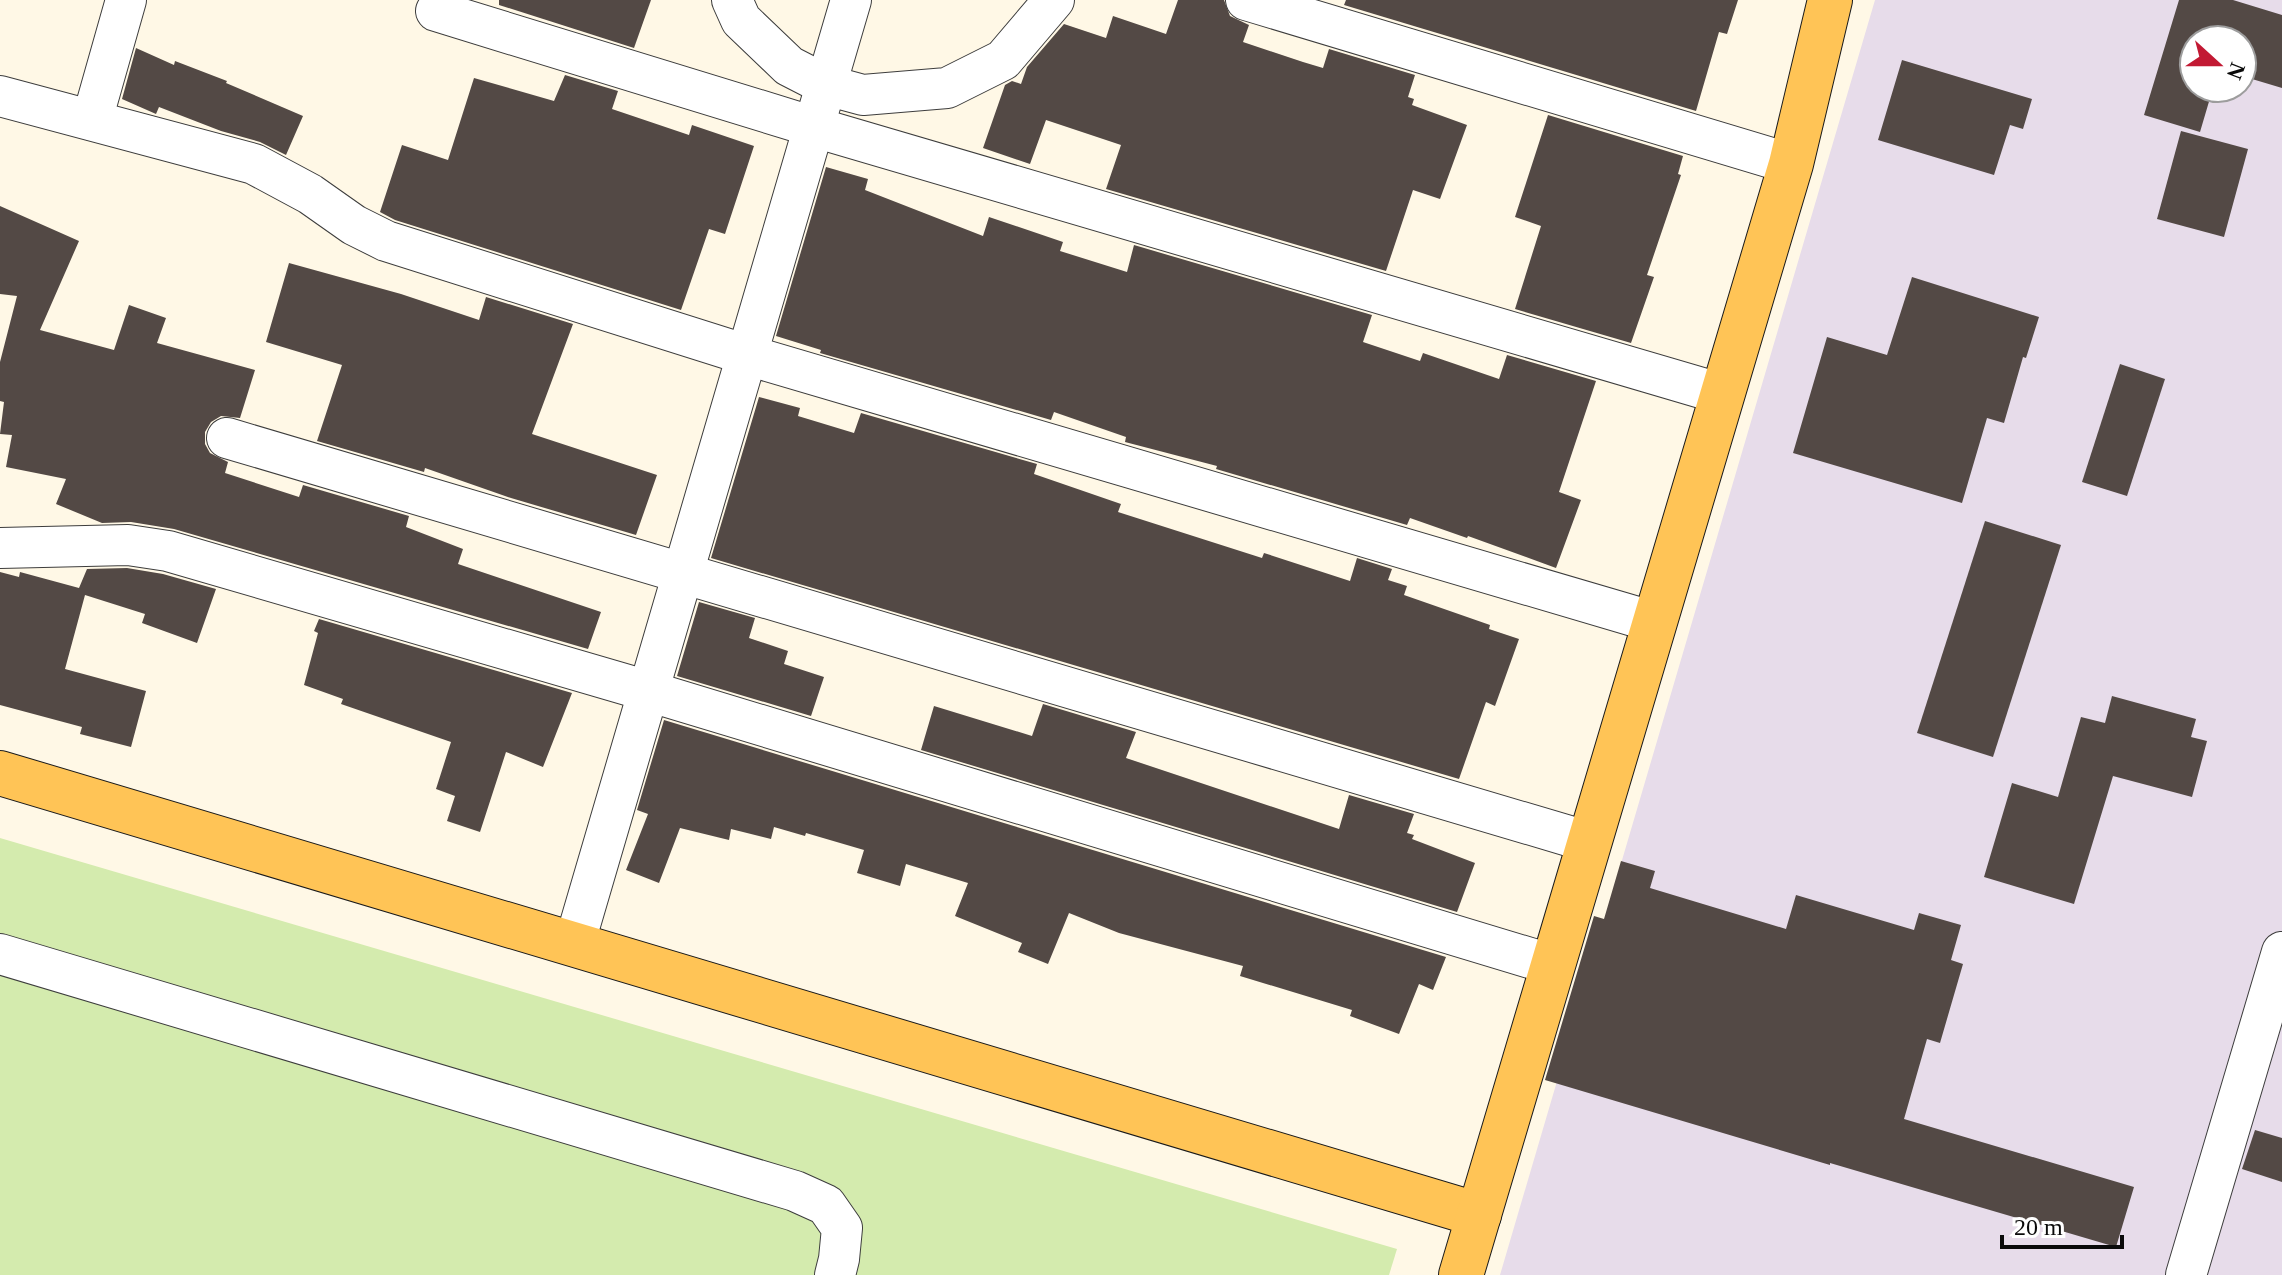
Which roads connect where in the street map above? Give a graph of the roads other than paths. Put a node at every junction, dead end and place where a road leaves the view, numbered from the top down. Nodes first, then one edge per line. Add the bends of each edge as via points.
1 (126, 0) edge
2 (732, 0) edge
3 (851, 0) edge
4 (1054, 0) edge
5 (1246, 0) edge
6 (1830, 0) edge
7 (436, 11) dead end
8 (826, 85) junction
9 (0, 96) edge
10 (92, 120) junction
11 (814, 127) junction
12 (1791, 164) junction
13 (747, 355) junction
14 (1722, 394) junction
15 (227, 438) dead end
16 (0, 548) edge
17 (683, 573) junction
18 (1654, 622) junction
19 (648, 691) junction
20 (0, 773) edge
21 (1589, 842) junction
22 (574, 945) junction
23 (2282, 952) edge
24 (0, 954) edge
25 (1553, 965) junction
26 (1479, 1215) junction
27 (835, 1275) edge
28 (1461, 1275) edge
29 (2186, 1275) edge

1 - 10 street
2 - 8 street via 741,20 789,66
3 - 8 street
4 - 8 street via 1003,60 947,88 863,95
5 - 12 street
6 - 12 main road
7 - 11 street
8 - 11 street
9 - 10 street
10 - 13 street via 254,164 386,241
11 - 13 street
11 - 14 street
12 - 14 main road
13 - 17 street
13 - 18 street
14 - 18 main road
15 - 17 street
16 - 19 street via 128,545 168,551
17 - 19 street
17 - 21 street
18 - 21 main road
19 - 22 street
19 - 25 street
20 - 22 main road
21 - 25 main road
22 - 26 main road
23 - 29 street
24 - 27 street via 795,1191 826,1205 842,1228
25 - 26 main road
26 - 28 main road

